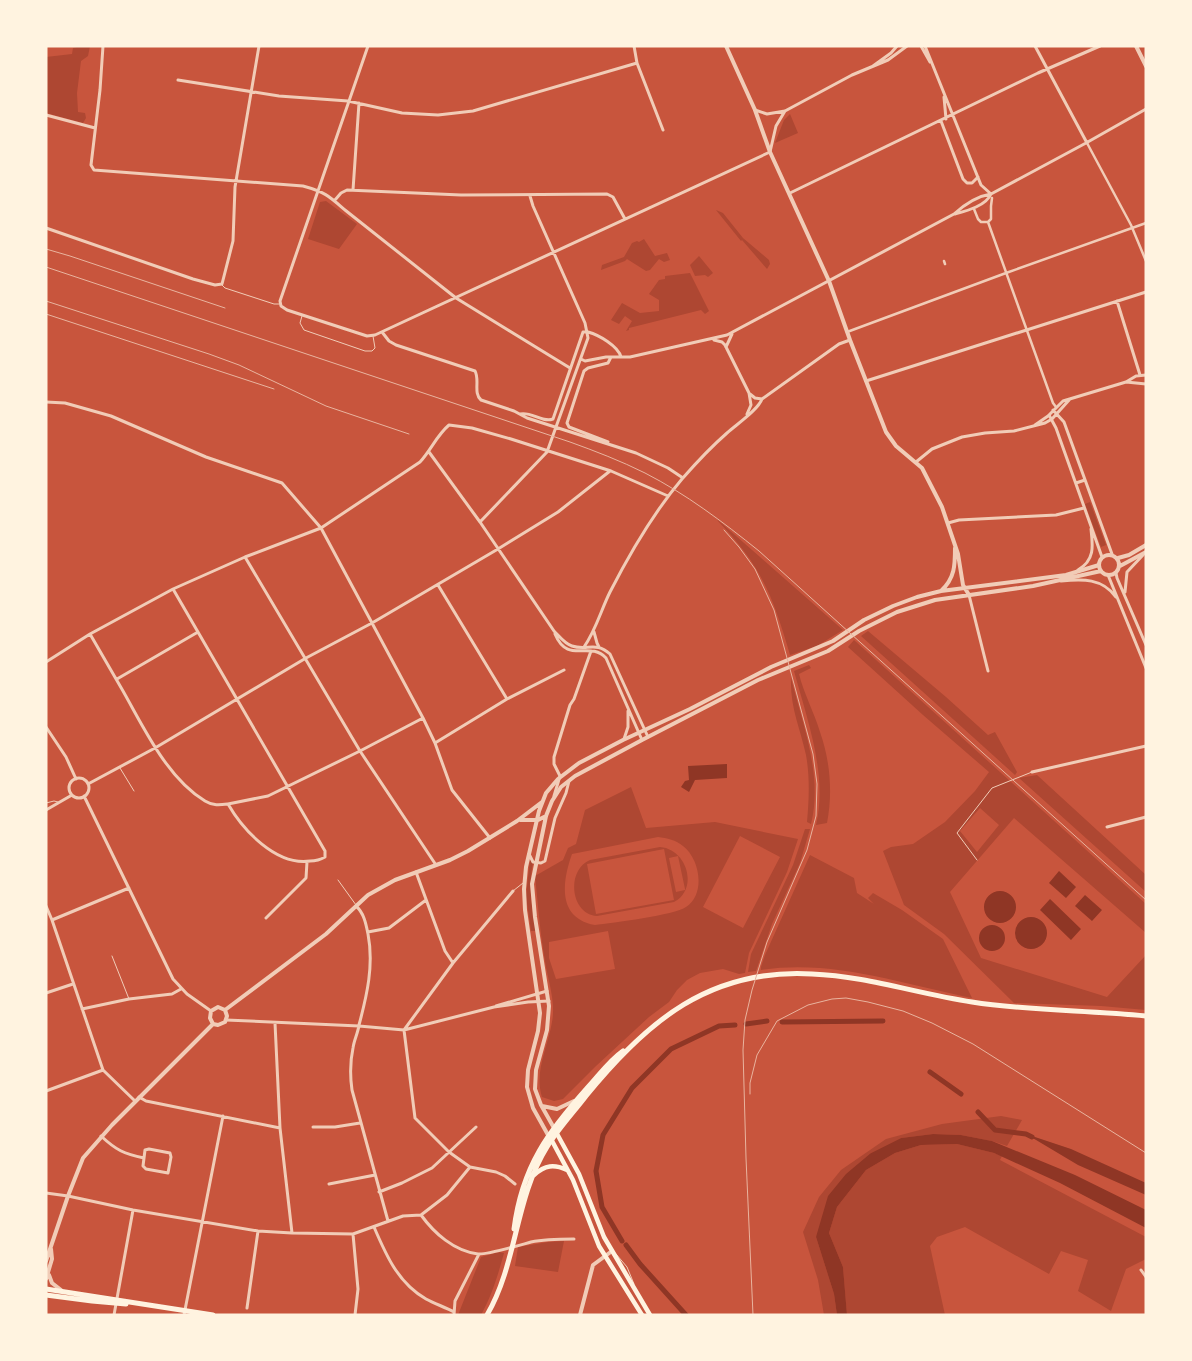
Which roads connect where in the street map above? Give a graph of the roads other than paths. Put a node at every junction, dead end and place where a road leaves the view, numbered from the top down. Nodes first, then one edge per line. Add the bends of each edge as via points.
1 (103, 46) edge
2 (258, 46) edge
3 (368, 46) edge
4 (634, 46) edge
5 (726, 46) edge
6 (897, 46) edge
7 (907, 46) edge
8 (921, 46) edge
9 (925, 46) edge
10 (1035, 46) edge
11 (1100, 46) edge
12 (1136, 46) edge
13 (637, 63) junction
14 (931, 63) junction
15 (872, 66) junction
16 (1146, 66) edge
17 (1047, 70) junction
18 (178, 80) dead end
19 (943, 90) junction
20 (250, 92) junction
21 (348, 101) junction
22 (359, 103) junction
23 (1146, 108) edge
24 (755, 110) junction
25 (785, 111) junction
26 (46, 115) edge
27 (954, 115) junction
28 (946, 119) junction
29 (941, 121) junction
30 (95, 128) junction
31 (663, 130) dead end
32 (1087, 143) junction
33 (770, 152) junction
34 (978, 176) junction
35 (236, 180) junction
36 (353, 190) junction
37 (317, 191) junction
38 (790, 193) junction
39 (530, 196) junction
40 (992, 196) junction
41 (335, 200) junction
42 (974, 209) dead end
43 (625, 219) junction
44 (988, 222) junction
45 (1146, 223) edge
46 (46, 228) edge
47 (1132, 228) junction
48 (554, 252) junction
49 (1146, 261) edge
50 (1006, 273) junction
51 (829, 281) junction
52 (222, 284) junction
53 (1146, 292) edge
54 (456, 298) junction
55 (1117, 301) junction
56 (280, 304) junction
57 (302, 315) junction
58 (1028, 330) junction
59 (382, 332) junction
60 (588, 332) junction
61 (847, 332) junction
62 (733, 333) junction
63 (373, 336) junction
64 (711, 339) junction
65 (850, 340) junction
66 (726, 347) junction
67 (611, 357) junction
68 (621, 357) junction
69 (581, 360) junction
70 (570, 368) junction
71 (1146, 375) edge
72 (1140, 376) junction
73 (866, 381) junction
74 (1126, 382) junction
75 (1146, 384) edge
76 (749, 393) junction
77 (762, 399) junction
78 (1070, 399) junction
79 (46, 402) edge
80 (1055, 409) junction
81 (1057, 413) junction
82 (519, 414) junction
83 (1049, 415) junction
84 (745, 416) junction
85 (1052, 419) junction
86 (1034, 426) junction
87 (610, 444) junction
88 (429, 452) junction
89 (547, 452) junction
90 (916, 462) junction
91 (611, 471) junction
92 (683, 478) junction
93 (1085, 480) junction
94 (1076, 483) junction
95 (668, 496) junction
96 (1084, 508) junction
97 (480, 522) junction
98 (948, 523) junction
99 (1090, 524) junction
100 (321, 528) junction
101 (955, 543) junction
102 (1146, 545) edge
103 (498, 549) junction
104 (1146, 552) edge
105 (1112, 554) junction
106 (245, 557) junction
107 (1102, 557) junction
108 (1118, 558) junction
109 (1099, 565) junction
110 (1120, 566) junction
111 (1101, 572) junction
112 (1116, 572) junction
113 (1071, 574) junction
114 (1108, 575) junction
115 (1056, 582) junction
116 (438, 585) junction
117 (964, 588) junction
118 (174, 589) junction
119 (947, 590) junction
120 (941, 591) junction
121 (969, 595) junction
122 (1125, 595) junction
123 (947, 598) junction
124 (1119, 600) junction
125 (887, 608) junction
126 (891, 615) junction
127 (372, 623) junction
128 (554, 631) junction
129 (594, 631) junction
130 (198, 632) junction
131 (90, 634) junction
132 (590, 639) junction
133 (1146, 645) edge
134 (584, 647) junction
135 (600, 647) junction
136 (591, 648) junction
137 (306, 658) junction
138 (46, 662) edge
139 (1146, 668) edge
140 (564, 670) dead end
141 (988, 671) dead end
142 (117, 680) junction
143 (238, 699) junction
144 (507, 700) junction
145 (628, 708) junction
146 (423, 718) junction
147 (46, 727) edge
148 (645, 730) junction
149 (638, 733) junction
150 (648, 737) junction
151 (623, 740) junction
152 (642, 740) junction
153 (435, 743) junction
154 (1146, 746) edge
155 (155, 748) junction
156 (360, 751) junction
157 (119, 767) junction
158 (1032, 772) joint
159 (560, 776) junction
160 (76, 779) junction
161 (569, 780) junction
162 (88, 784) junction
163 (287, 786) junction
164 (134, 791) dead end
165 (72, 795) junction
166 (84, 796) junction
167 (554, 797) junction
168 (542, 801) junction
169 (59, 802) junction
170 (46, 803) edge
171 (228, 804) junction
172 (46, 810) edge
173 (546, 816) junction
174 (1146, 816) edge
175 (536, 820) junction
176 (517, 821) junction
177 (1107, 827) dead end
178 (490, 839) junction
179 (529, 854) junction
180 (977, 860) dead end
181 (307, 862) junction
182 (536, 862) junction
183 (436, 865) junction
184 (416, 871) junction
185 (338, 880) dead end
186 (524, 883) junction
187 (129, 888) junction
188 (513, 891) joint
189 (426, 900) junction
190 (46, 906) edge
191 (356, 906) junction
192 (266, 918) dead end
193 (52, 920) junction
194 (368, 932) junction
195 (112, 956) dead end
196 (453, 964) junction
197 (73, 984) junction
198 (181, 989) junction
199 (548, 991) junction
200 (538, 992) junction
201 (46, 993) edge
202 (129, 999) junction
203 (549, 1001) junction
204 (540, 1002) junction
205 (494, 1008) junction
206 (82, 1009) junction
207 (225, 1010) junction
208 (211, 1011) junction
209 (1146, 1016) edge
210 (226, 1020) junction
211 (275, 1023) junction
212 (213, 1024) junction
213 (359, 1026) junction
214 (404, 1030) junction
215 (630, 1046) junction
216 (103, 1070) junction
217 (46, 1091) edge
218 (139, 1097) junction
219 (578, 1098) junction
220 (135, 1101) junction
221 (541, 1105) junction
222 (223, 1116) junction
223 (360, 1122) junction
224 (313, 1127) dead end
225 (476, 1127) dead end
226 (280, 1128) junction
227 (556, 1130) junction
228 (101, 1136) junction
229 (550, 1137) junction
230 (449, 1152) junction
231 (144, 1158) junction
232 (470, 1168) junction
233 (568, 1171) junction
234 (374, 1175) junction
235 (531, 1178) junction
236 (329, 1184) dead end
237 (514, 1184) dead end
238 (380, 1192) junction
239 (46, 1193) edge
240 (68, 1196) junction
241 (133, 1210) junction
242 (421, 1215) junction
243 (203, 1221) junction
244 (388, 1221) junction
245 (374, 1227) junction
246 (258, 1231) junction
247 (292, 1233) junction
248 (353, 1234) junction
249 (574, 1239) dead end
250 (513, 1240) junction
251 (511, 1247) junction
252 (52, 1249) junction
253 (612, 1251) junction
254 (479, 1254) junction
255 (604, 1256) junction
256 (46, 1261) edge
257 (1141, 1270) dead end
258 (48, 1273) junction
259 (1146, 1277) edge
260 (46, 1279) edge
261 (46, 1289) edge
262 (63, 1291) junction
263 (46, 1295) edge
264 (117, 1301) junction
265 (247, 1308) dead end
266 (185, 1312) edge
267 (454, 1313) edge
268 (114, 1315) edge
269 (213, 1315) edge
270 (355, 1315) edge
271 (487, 1315) edge
272 (580, 1315) edge
273 (642, 1315) edge
274 (650, 1315) edge

1 - 30 street
2 - 20 street
3 - 21 street
4 - 13 street
5 - 24 street
6 - 15 street
7 - 15 street via 888,60
8 - 14 street
9 - 14 street
10 - 17 street
11 - 17 street
12 - 16 street
13 - 22 street via 461,113 419,115
13 - 31 street
14 - 19 street
15 - 25 street
17 - 27 street
17 - 32 street
18 - 20 street
19 - 27 street
19 - 28 street
20 - 21 street
20 - 35 street
21 - 22 street
21 - 37 street
22 - 36 street
23 - 32 street
24 - 25 street via 767,114
24 - 33 street
25 - 33 street via 776,126
26 - 30 street
27 - 28 street
27 - 34 street
28 - 29 street
29 - 34 street via 963,179 972,183
29 - 38 street
30 - 35 street via 91,165 94,170
32 - 40 street
32 - 47 street
33 - 38 street
33 - 43 street
34 - 40 street via 983,189
35 - 37 street via 303,186
35 - 52 street via 233,241
36 - 39 street
36 - 41 street via 344,190
37 - 41 street
37 - 56 street
38 - 51 street
39 - 43 street via 607,194 613,197
39 - 48 street
40 - 44 street via 991,219
40 - 51 street via 985,195
41 - 54 street
42 - 44 street via 978,219
43 - 48 street
44 - 50 street
45 - 47 street
46 - 52 street via 193,279
47 - 49 street
47 - 50 street
48 - 54 street
48 - 60 street
50 - 58 street
50 - 61 street
51 - 61 street
51 - 62 street
52 - 56 lane
53 - 55 street
54 - 59 street
54 - 70 street
55 - 58 street
55 - 72 street
56 - 57 street
57 - 63 street
57 - 63 lane via 300,324 304,330 365,351 375,348
58 - 73 street
58 - 80 street
59 - 63 street
59 - 82 street via 393,344 474,370 479,399
60 - 68 street via 613,347
60 - 69 street
60 - 70 street via 582,333
61 - 65 street
62 - 64 street
62 - 66 street
64 - 66 street via 722,342
64 - 68 street
65 - 73 street
65 - 77 street via 839,344
66 - 76 street
67 - 68 street
67 - 69 street
67 - 87 street via 608,364 584,371 567,422 567,425
69 - 89 street
70 - 82 street via 554,418 550,421
71 - 72 street
72 - 74 street
73 - 90 street via 888,436
74 - 75 street
74 - 78 street
76 - 77 street
76 - 84 street via 752,405
77 - 84 street via 757,408
78 - 80 street
78 - 81 street
79 - 100 street via 65,403 111,416 206,457 282,483
80 - 81 street
80 - 83 street
81 - 85 street
81 - 93 street via 1064,422
82 - 87 street
83 - 85 street
83 - 86 street
84 - 92 street
85 - 86 street
85 - 94 street
86 - 90 street via 962,437 932,449
87 - 92 street via 645,457
88 - 89 street via 449,425 472,428
88 - 97 street
88 - 100 street via 420,462
89 - 91 street
89 - 97 street
90 - 98 street via 932,485
91 - 95 street
91 - 103 street via 558,512
92 - 95 street
93 - 94 street
93 - 105 street
94 - 96 street
95 - 129 street via 624,566
96 - 98 street via 1056,514
96 - 99 street
97 - 103 street
98 - 101 street
99 - 107 street
99 - 113 street via 1091,557 1085,566
100 - 106 street
100 - 127 street
101 - 117 street
101 - 120 street via 953,575
102 - 108 street
103 - 116 street
103 - 128 street
104 - 110 street
104 - 122 street via 1127,572
105 - 107 street
105 - 108 street
106 - 118 street
106 - 137 street
107 - 109 street
108 - 110 street
109 - 111 street
109 - 113 street
110 - 112 street
111 - 114 street
111 - 115 street
112 - 114 street
112 - 122 street
113 - 117 street
114 - 124 street
115 - 121 street
115 - 124 street via 1097,581 1109,588
116 - 127 street
116 - 144 street
117 - 119 street
117 - 121 street
118 - 130 street
118 - 131 street
119 - 120 street
119 - 123 street via 950,594
120 - 125 street
121 - 123 street
121 - 141 street
122 - 133 street
123 - 126 street
124 - 139 street
125 - 126 lane
125 - 148 street via 833,642 771,667
126 - 150 street via 828,651 758,680
127 - 137 street
127 - 146 street
128 - 134 street via 569,646
128 - 136 street via 568,650 576,652
129 - 132 street
129 - 135 street
130 - 142 street
130 - 143 street
131 - 138 street
131 - 142 street
132 - 134 street
132 - 136 street
134 - 136 street
135 - 136 street
135 - 148 street via 610,654
136 - 145 street via 603,654 609,662
136 - 159 street via 554,757
137 - 143 street
137 - 156 street
140 - 144 street
142 - 155 street
143 - 155 street
143 - 163 street
144 - 153 street
145 - 149 street
145 - 151 street via 628,727
146 - 153 street
146 - 156 street
147 - 160 street
148 - 149 street
148 - 150 street
149 - 151 street
149 - 152 street
150 - 152 street
151 - 159 street
152 - 161 street
153 - 178 street via 452,790
154 - 158 street
155 - 157 street
155 - 171 street via 185,785 205,801
156 - 163 street
156 - 183 street
157 - 162 street
157 - 164 lane
158 - 180 lane via 992,788 956,833
159 - 167 street
159 - 168 street
160 - 162 street
160 - 165 street via 70,784
161 - 167 street
161 - 182 street via 555,818 546,861 542,864
162 - 166 street
163 - 171 street via 268,796
163 - 181 street via 325,852 321,859
165 - 166 street
165 - 169 street
166 - 187 street
167 - 173 street
168 - 175 street
168 - 176 street
169 - 170 lane
169 - 172 street
171 - 181 street via 244,828 274,852 285,859
173 - 175 street
173 - 182 street
174 - 177 street
175 - 176 street
175 - 179 street
176 - 178 street
178 - 183 street
179 - 182 street
179 - 186 street
181 - 192 street via 306,878
182 - 199 street via 532,892
183 - 184 street
184 - 189 street
184 - 191 street via 379,888
185 - 191 lane
186 - 188 lane
186 - 200 street
187 - 193 street
187 - 198 street
188 - 196 street
189 - 194 street via 389,928
189 - 196 street
190 - 193 street
191 - 194 street via 362,913
191 - 207 street via 319,939
193 - 197 street
194 - 213 street via 371,966
195 - 202 lane
196 - 214 street
197 - 201 street
197 - 206 street
198 - 202 street via 172,994
198 - 208 street
199 - 200 street
199 - 203 street
200 - 204 street
200 - 205 street
202 - 206 street
203 - 204 street
203 - 221 street via 547,1030 535,1080
204 - 205 street
204 - 229 street via 527,1087 533,1108
205 - 214 street
206 - 216 street
207 - 208 street
207 - 210 street
208 - 212 street
209 - 215 main road via 987,1004 850,978 789,973 747,979 698,997 659,1021
210 - 211 street
210 - 212 street via 221,1025
211 - 213 street
211 - 226 street
212 - 218 street
213 - 214 street
213 - 223 street via 350,1070
214 - 230 street via 415,1118
215 - 219 main road
215 - 227 main road
216 - 217 street
216 - 220 street
218 - 220 street
218 - 222 street
219 - 221 street via 557,1109
219 - 227 main road
220 - 228 street
221 - 227 street
222 - 226 street
222 - 243 street
223 - 224 street
223 - 234 street
225 - 230 street
226 - 247 street
227 - 229 main road
227 - 253 main road
228 - 231 street via 115,1149
228 - 240 street via 83,1158
229 - 233 main road
229 - 235 main road
229 - 250 main road via 539,1149 528,1172 514,1223
230 - 232 street
230 - 238 street via 432,1168
231 - 231 street via 146,1169 168,1173 170,1153 149,1149 145,1150
232 - 237 street via 496,1172
232 - 242 street via 447,1195
233 - 235 main road via 558,1166 546,1166
233 - 255 main road
234 - 236 street
234 - 238 street
235 - 250 main road
238 - 244 street
239 - 240 street
240 - 241 street
240 - 252 street
241 - 243 street
241 - 264 street
242 - 244 street
242 - 254 street via 445,1240
243 - 246 street
243 - 266 street
244 - 245 street
245 - 248 street
245 - 267 street via 404,1283 424,1298
246 - 247 street
246 - 265 street
247 - 248 street
248 - 270 street via 358,1289
249 - 251 street via 533,1241
250 - 251 main road
251 - 254 street
251 - 271 main road via 499,1290
252 - 256 street
252 - 258 street
253 - 255 street
253 - 274 main road
254 - 267 street via 455,1301
255 - 272 street via 593,1265
255 - 273 main road
257 - 259 street
258 - 260 street
258 - 262 street via 52,1283
261 - 262 main road
262 - 264 main road
263 - 264 main road
264 - 266 main road
264 - 268 street
266 - 269 main road

